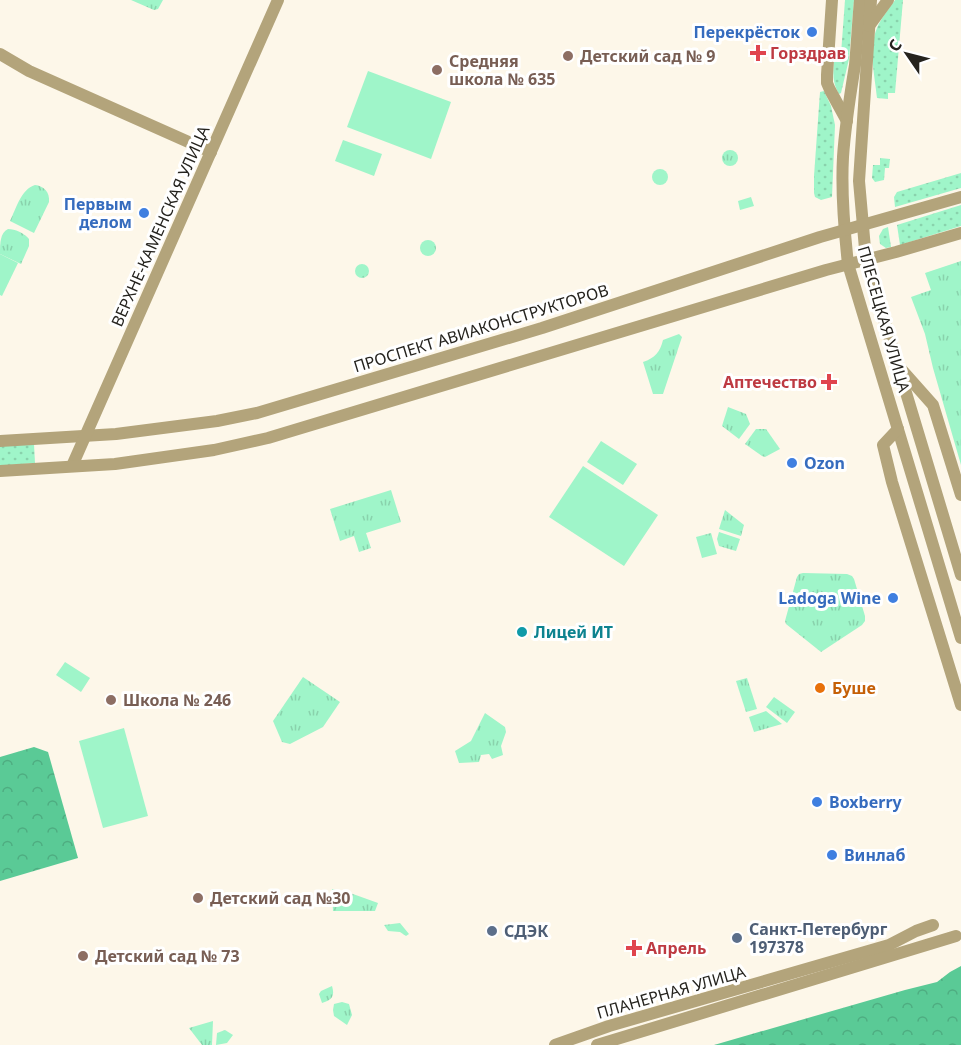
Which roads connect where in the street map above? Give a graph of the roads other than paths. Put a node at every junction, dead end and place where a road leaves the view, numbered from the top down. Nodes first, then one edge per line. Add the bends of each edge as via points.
1 (278, 0) edge
2 (832, 0) edge
3 (860, 0) edge
4 (871, 0) edge
5 (888, 0) edge
6 (869, 27) junction
7 (0, 54) edge
8 (847, 121) junction
9 (211, 152) junction
10 (961, 197) edge
11 (863, 224) junction
12 (844, 230) junction
13 (961, 233) edge
14 (866, 260) junction
15 (848, 264) junction
16 (898, 367) junction
17 (898, 429) junction
18 (86, 434) junction
19 (0, 441) edge
20 (72, 466) junction
21 (0, 471) edge
22 (961, 495) edge
23 (961, 575) edge
24 (961, 638) edge
25 (961, 705) edge
26 (933, 925) dead end
27 (956, 936) dead end
28 (555, 1045) edge
29 (597, 1045) edge

1 - 9 street, ВЕРХНЕ-КАМЕНСКАЯ УЛИЦА
2 - 8 street via 827,83
3 - 8 street, ПЛЕСЕЦКАЯ УЛИЦА
4 - 6 street, ПЛЕСЕЦКАЯ УЛИЦА
5 - 6 street
6 - 11 street, ПЛЕСЕЦКАЯ УЛИЦА via 860,181
7 - 9 street via 28,71
8 - 12 street, ПЛЕСЕЦКАЯ УЛИЦА
9 - 18 street, ВЕРХНЕ-КАМЕНСКАЯ УЛИЦА
10 - 11 street, ПРОСПЕКТ АВИАКОНСТРУКТОРОВ
11 - 12 street, ПРОСПЕКТ АВИАКОНСТРУКТОРОВ
11 - 14 street, ПЛЕСЕЦКАЯ УЛИЦА
12 - 15 street, ПЛЕСЕЦКАЯ УЛИЦА
12 - 18 street, ПРОСПЕКТ АВИАКОНСТРУКТОРОВ via 542,328 257,413 131,432
13 - 14 street
14 - 15 street
14 - 16 street, ПЛЕСЕЦКАЯ УЛИЦА
15 - 17 street, ПЛЕСЕЦКАЯ УЛИЦА
15 - 20 street via 268,438 115,464
16 - 22 street via 933,405
16 - 23 street, ПЛЕСЕЦКАЯ УЛИЦА
17 - 24 street, ПЛЕСЕЦКАЯ УЛИЦА
17 - 25 street via 883,445
18 - 19 street, ПРОСПЕКТ АВИАКОНСТРУКТОРОВ
18 - 20 street, ВЕРХНЕ-КАМЕНСКАЯ УЛИЦА
20 - 21 street
26 - 28 street, ПЛАНЕРНАЯ УЛИЦА via 889,945
27 - 29 street, ПЛАНЕРНАЯ УЛИЦА

